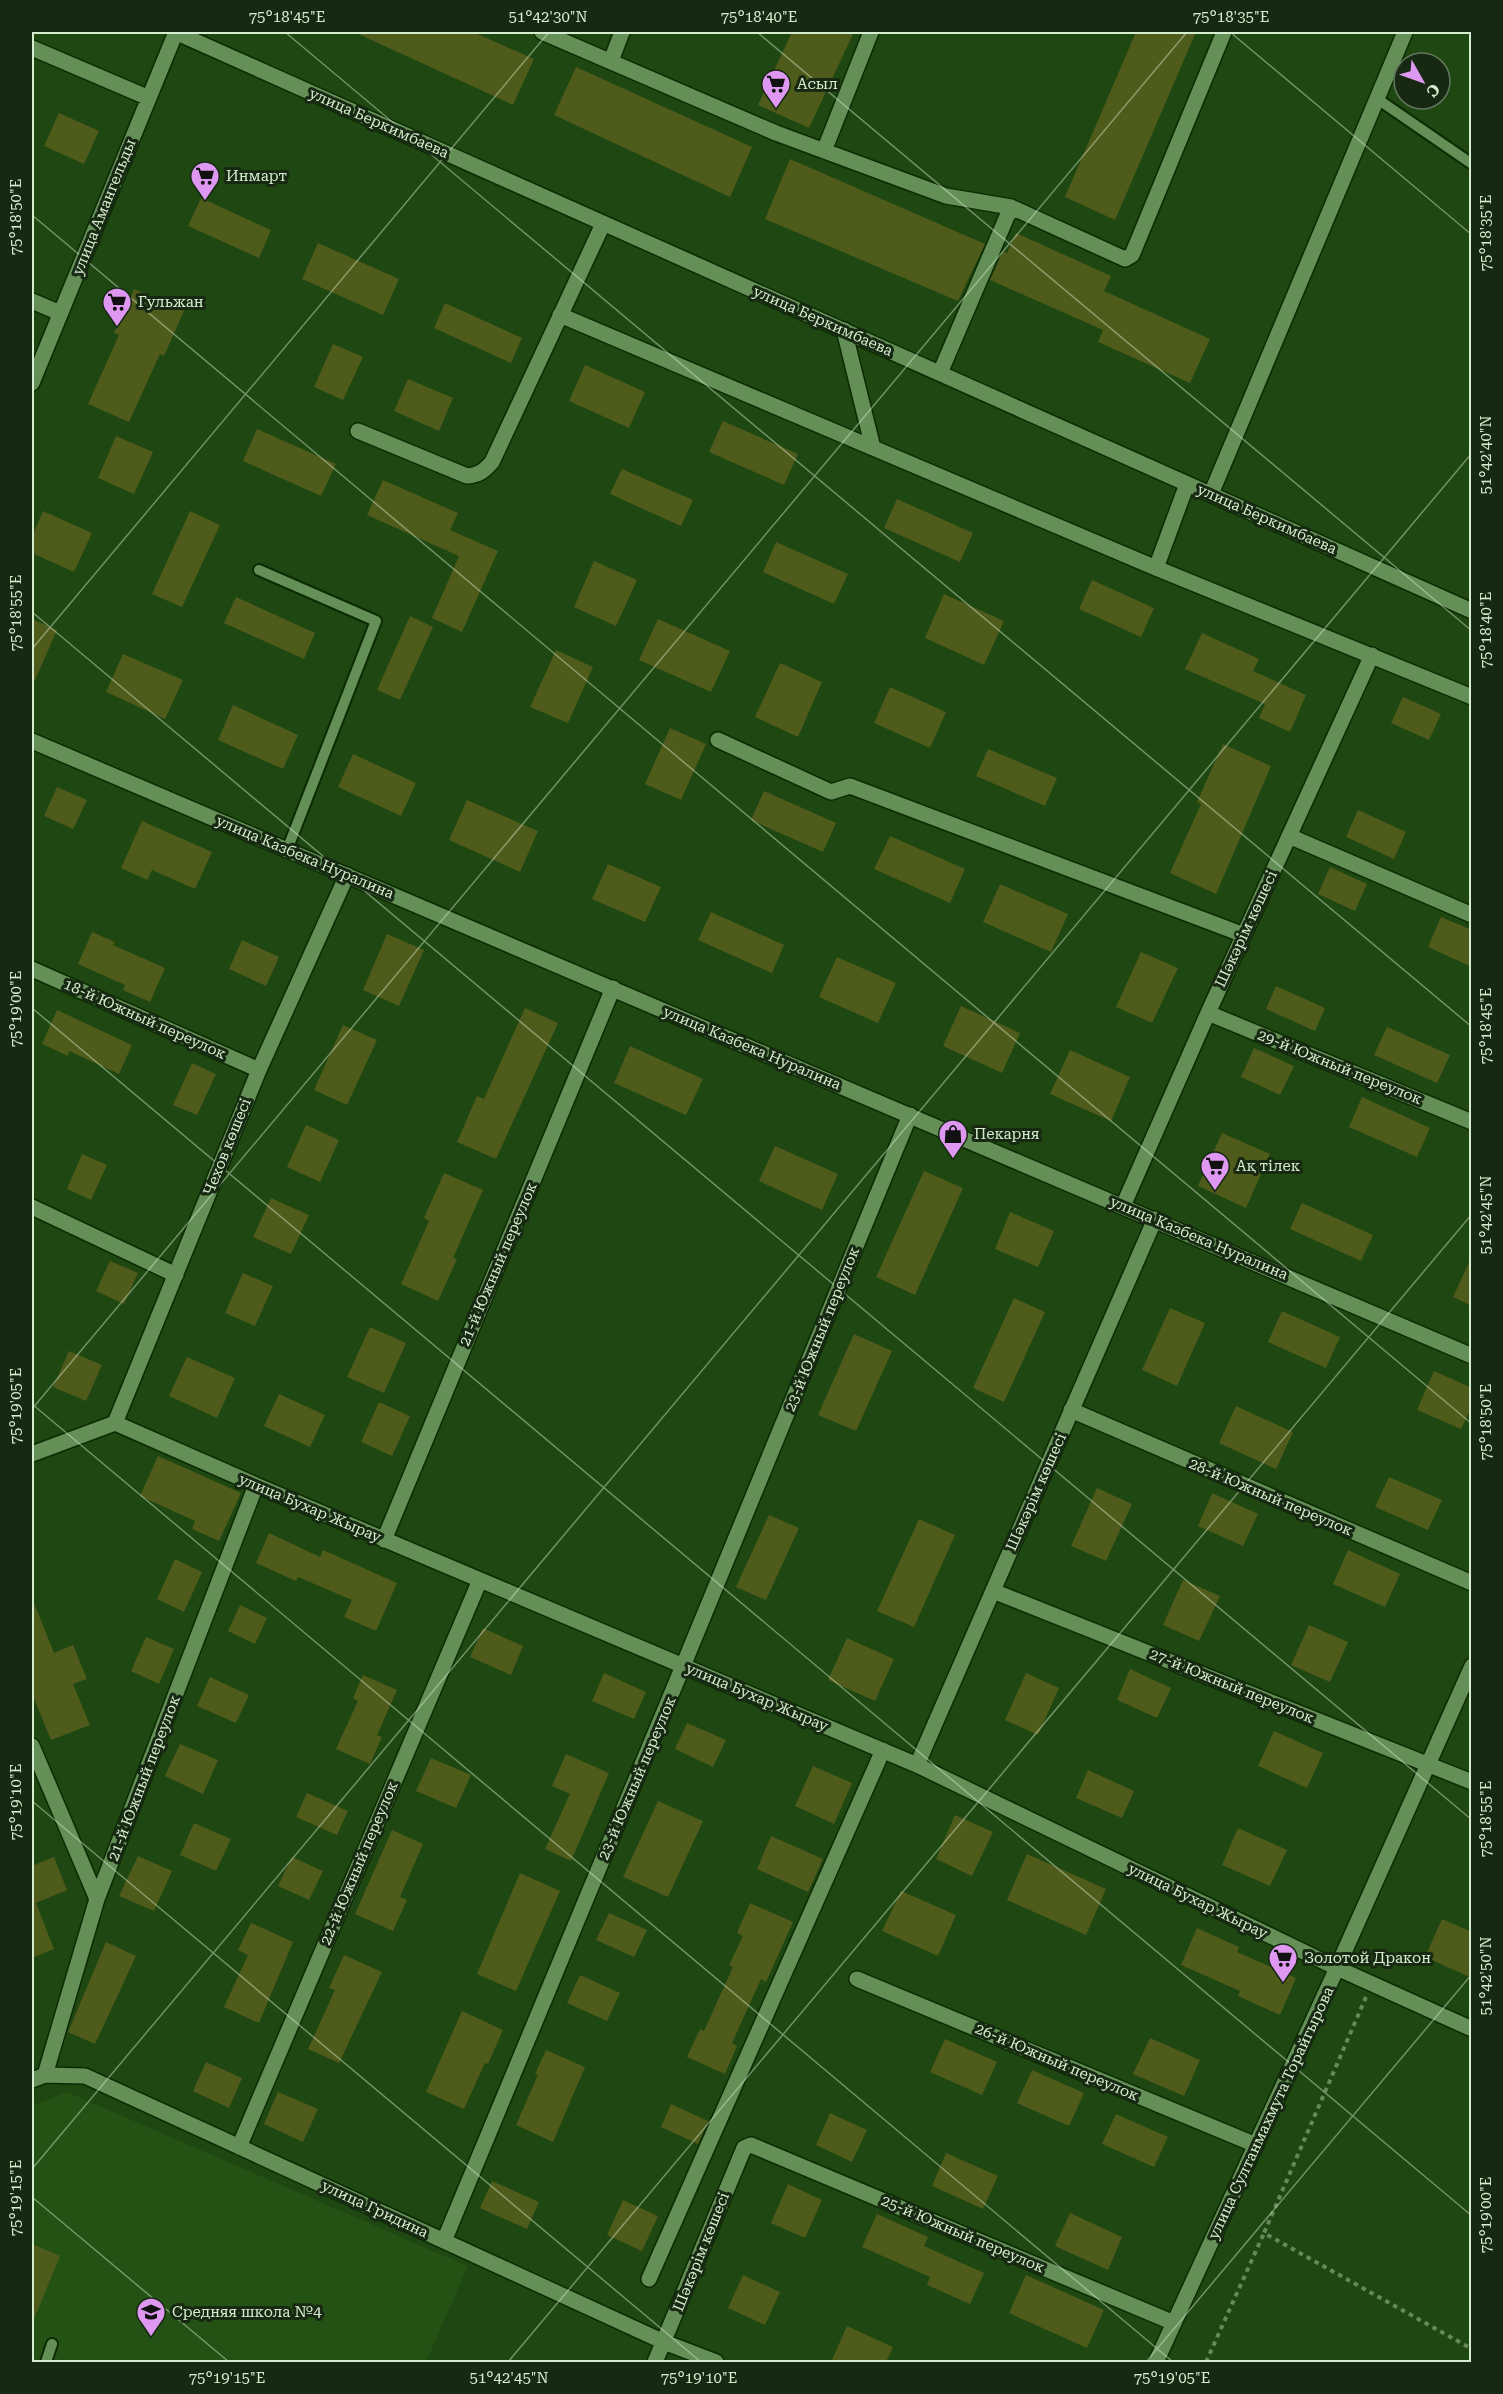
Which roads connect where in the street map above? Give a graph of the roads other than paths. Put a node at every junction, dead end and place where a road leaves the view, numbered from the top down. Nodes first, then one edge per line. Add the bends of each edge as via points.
1 (176, 32) edge
2 (542, 32) edge
3 (622, 32) edge
4 (872, 32) edge
5 (1224, 32) edge
6 (1405, 32) edge
7 (32, 48) edge
8 (611, 62) junction
9 (149, 98) junction
10 (1376, 98) junction
11 (824, 151) junction
12 (1472, 164) edge
13 (1011, 207) junction
14 (603, 224) junction
15 (32, 301) edge
16 (60, 313) junction
17 (560, 315) junction
18 (844, 330) junction
19 (940, 373) junction
20 (32, 383) edge
21 (358, 431) dead end
22 (873, 448) junction
23 (1187, 484) junction
24 (1211, 494) junction
25 (1156, 568) junction
26 (259, 570) dead end
27 (1472, 611) edge
28 (1372, 655) junction
29 (1472, 697) edge
30 (718, 740) dead end
31 (32, 741) edge
32 (1289, 836) junction
33 (287, 850) junction
34 (347, 875) junction
35 (1472, 915) edge
36 (1244, 935) junction
37 (32, 969) edge
38 (613, 988) junction
39 (1208, 1013) junction
40 (259, 1070) junction
41 (910, 1115) junction
42 (1472, 1122) edge
43 (1123, 1206) junction
44 (32, 1208) edge
45 (1155, 1219) junction
46 (176, 1275) junction
47 (1472, 1356) edge
48 (1071, 1410) junction
49 (115, 1423) junction
50 (32, 1454) edge
51 (256, 1485) junction
52 (384, 1540) junction
53 (480, 1580) junction
54 (1472, 1583) edge
55 (993, 1591) junction
56 (683, 1666) junction
57 (1472, 1666) edge
58 (32, 1746) edge
59 (883, 1750) junction
60 (1428, 1763) junction
61 (917, 1765) junction
62 (1472, 1782) edge
63 (97, 1899) junction
64 (1337, 1968) junction
65 (857, 1979) dead end
66 (1472, 2029) edge
67 (38, 2077) edge
68 (751, 2145) joint
69 (1256, 2145) junction
70 (239, 2147) junction
71 (444, 2241) junction
72 (649, 2279) dead end
73 (1174, 2323) junction
74 (664, 2342) junction
75 (52, 2344) dead end
76 (46, 2362) edge
77 (655, 2362) edge
78 (716, 2362) edge
79 (1156, 2362) edge

1 - 9 street, улица Амангельды
1 - 14 street, улица Беркимбаева
2 - 8 street
3 - 8 street
4 - 11 street
5 - 13 street via 1132,255 1125,259 1117,257
6 - 10 street
7 - 9 street
8 - 11 street
9 - 16 street, улица Амангельды
10 - 12 lane
10 - 24 street
11 - 13 street via 946,196
13 - 19 street
14 - 17 street
14 - 18 street, улица Беркимбаева
15 - 16 street
16 - 20 street, улица Амангельды
17 - 21 street via 492,462 483,471 466,476
17 - 22 street
18 - 19 street, улица Беркимбаева
18 - 22 street
19 - 23 street, улица Беркимбаева
22 - 25 street
23 - 24 street, улица Беркимбаева
23 - 25 street
24 - 27 street, улица Беркимбаева
25 - 28 street
26 - 33 lane via 376,621
28 - 29 street
28 - 32 street, Шәкәрім көшесі
30 - 36 street via 831,792 850,786
31 - 33 street, улица Казбека Нуралина
32 - 35 street
32 - 36 street, Шәкәрім көшесі
33 - 34 street, улица Казбека Нуралина
34 - 38 street, улица Казбека Нуралина
34 - 40 street, Чехов көшесі
36 - 39 street, Шәкәрім көшесі
37 - 40 street, 18-й Южный переулок
38 - 41 street, улица Казбека Нуралина
38 - 52 street, 21-й Южный переулок
39 - 42 street, 29-й Южный переулок
39 - 43 street, Шәкәрім көшесі
40 - 46 street, Чехов көшесі
41 - 43 street, улица Казбека Нуралина
41 - 56 street, 23-й Южный переулок
43 - 45 street, улица Казбека Нуралина
44 - 46 street
45 - 47 street, улица Казбека Нуралина
45 - 48 street, Шәкәрім көшесі
46 - 49 street, Чехов көшесі
48 - 54 street, 28-й Южный переулок
48 - 55 street, Шәкәрім көшесі
49 - 50 street
49 - 51 street, улица Бухар Жырау
51 - 52 street, улица Бухар Жырау
51 - 63 street, 21-й Южный переулок
52 - 53 street, улица Бухар Жырау
53 - 56 street, улица Бухар Жырау
53 - 70 street, 22-й Южный переулок
55 - 60 street, 27-й Южный переулок
55 - 61 street, Шәкәрім көшесі
56 - 59 street, улица Бухар Жырау
56 - 71 street, 23-й Южный переулок
57 - 60 street, улица Султанмахмута Торайгырова
58 - 63 street
59 - 61 street, улица Бухар Жырау
59 - 72 street
60 - 62 street, 27-й Южный переулок
60 - 64 street, улица Султанмахмута Торайгырова
61 - 64 street, улица Бухар Жырау
63 - 67 street, 21-й Южный переулок
64 - 66 street, улица Бухар Жырау
64 - 69 street, улица Султанмахмута Торайгырова
65 - 69 street, 26-й Южный переулок
67 - 70 street, улица Гридина via 85,2076
68 - 73 street, 25-й Южный переулок
68 - 74 street, Шәкәрім көшесі via 744,2148
69 - 73 street, улица Султанмахмута Торайгырова
70 - 71 street, улица Гридина
71 - 74 street, улица Гридина
73 - 79 street, улица Султанмахмута Торайгырова
74 - 77 street, Шәкәрім көшесі
74 - 78 street, улица Гридина
75 - 76 lane

